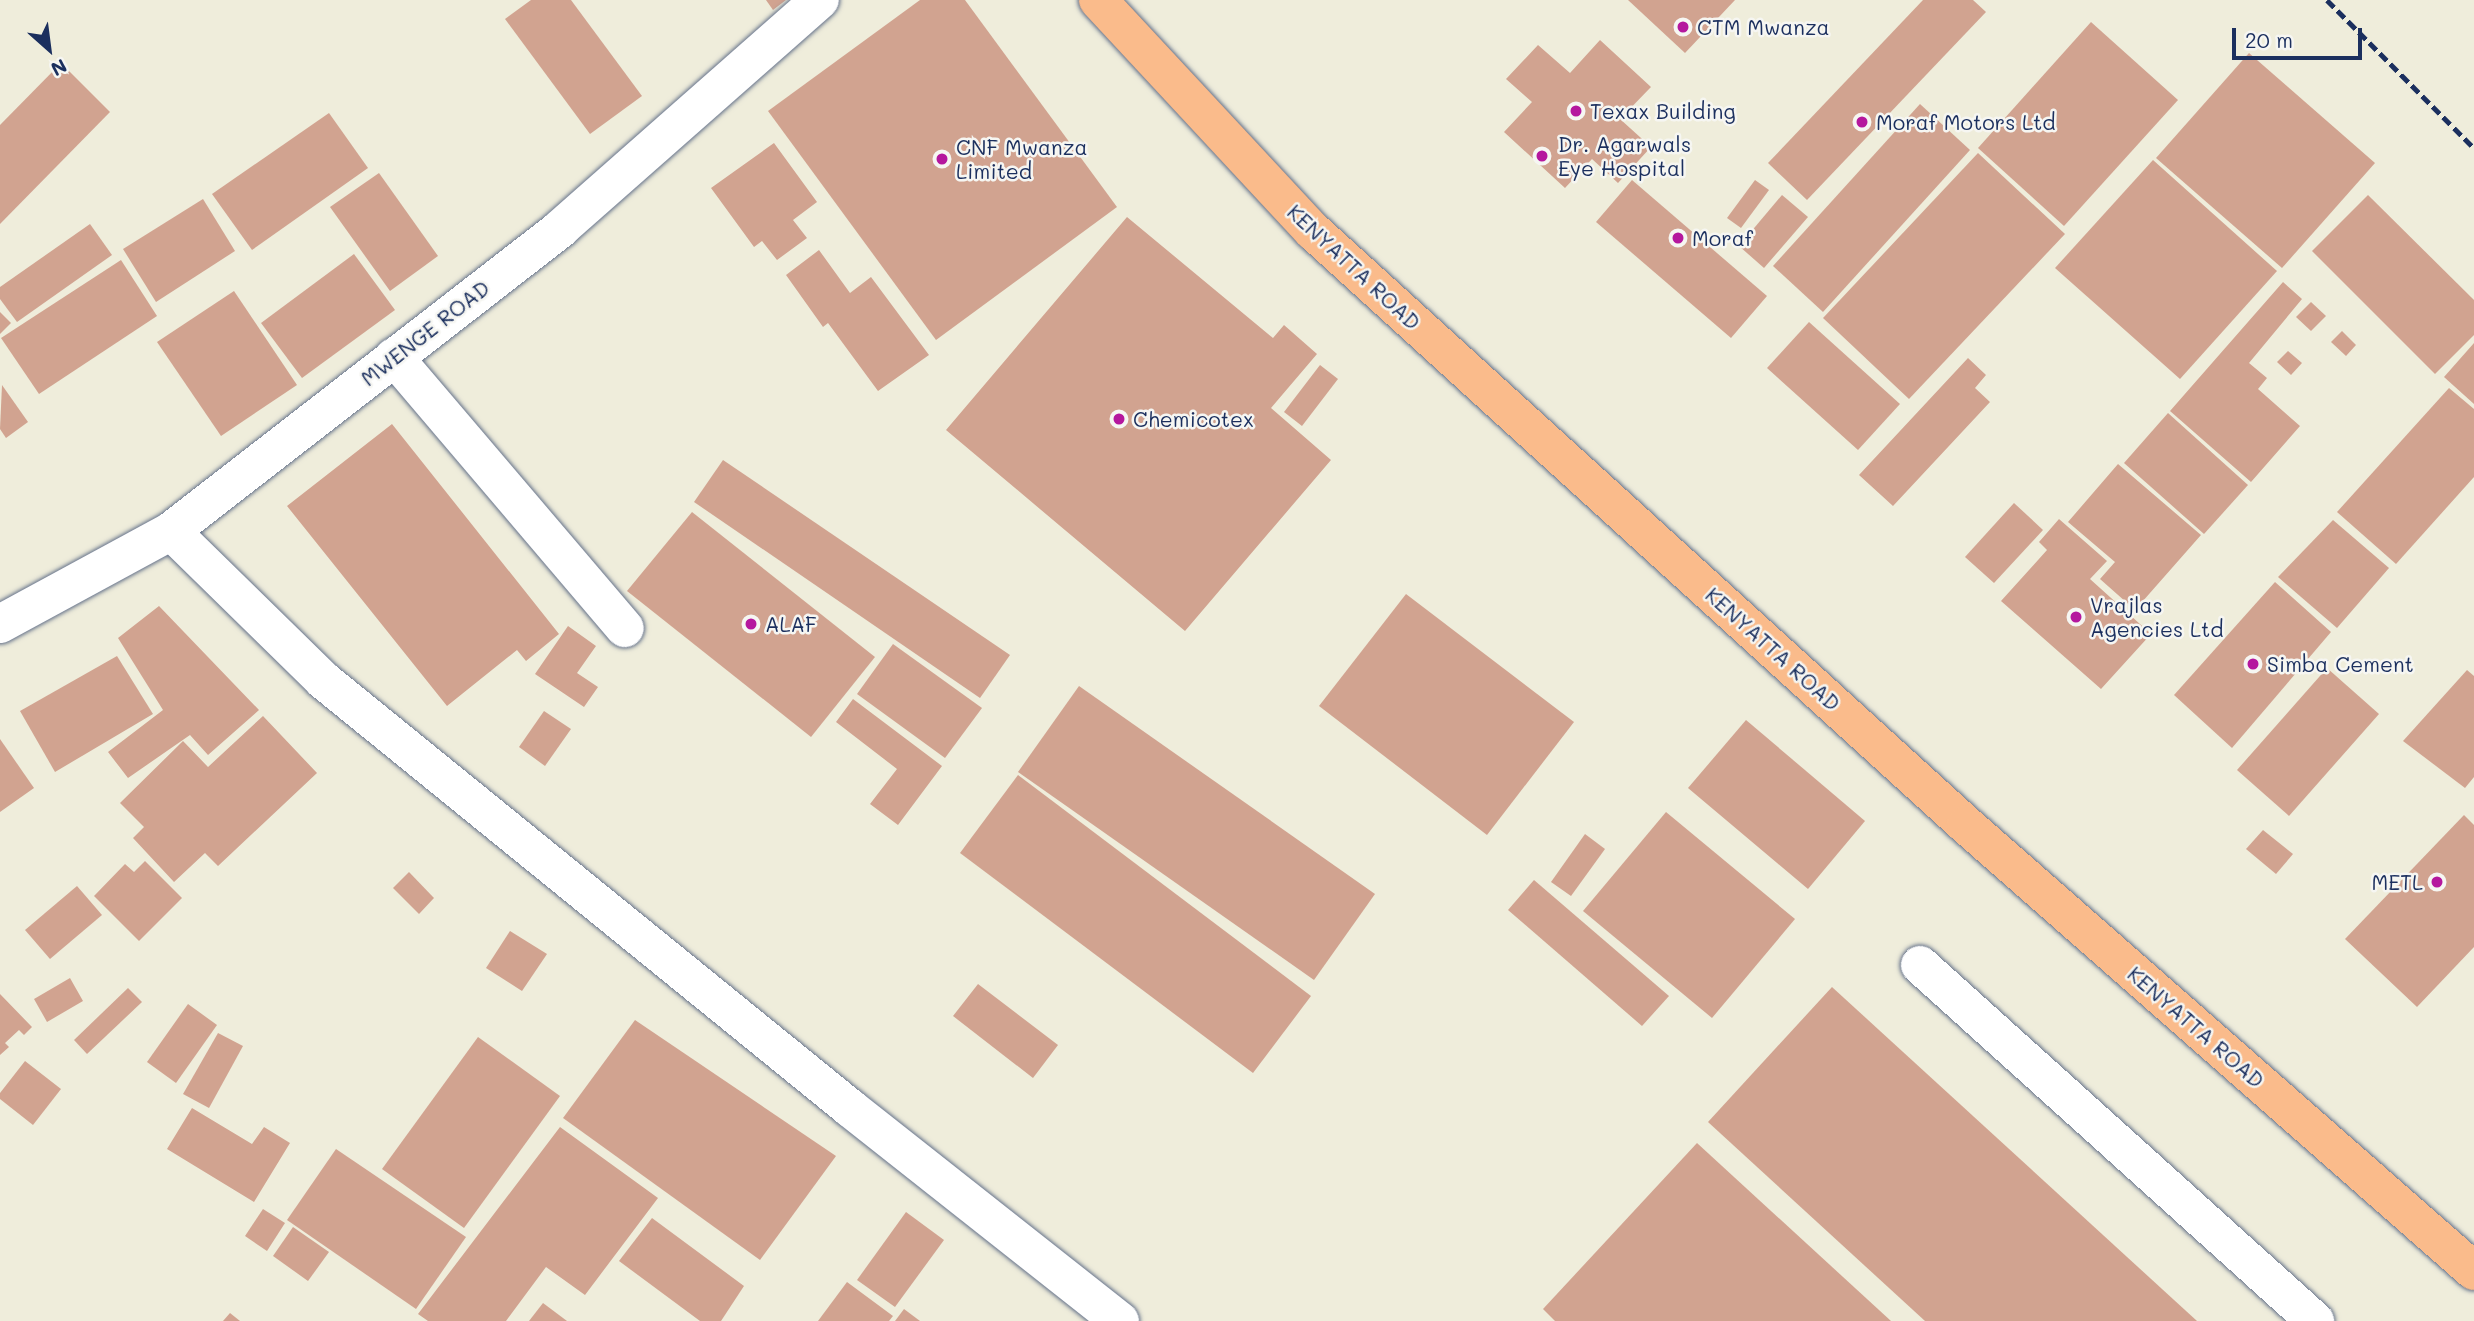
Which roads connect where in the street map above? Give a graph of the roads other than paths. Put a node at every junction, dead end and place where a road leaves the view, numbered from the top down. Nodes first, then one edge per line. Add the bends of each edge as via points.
1 (820, 0) edge
2 (1098, 0) edge
3 (394, 358) junction
4 (171, 531) junction
5 (0, 624) edge
6 (625, 628) dead end
7 (1920, 965) dead end
8 (2474, 1271) edge
9 (1120, 1321) edge
10 (2315, 1321) edge

1 - 3 street, MWENGE ROAD via 561,228
2 - 8 highway, KENYATTA ROAD via 1313,231 1966,825
3 - 4 street, MWENGE ROAD
3 - 6 street
4 - 5 street, MWENGE ROAD
4 - 9 street via 323,680
7 - 10 street

